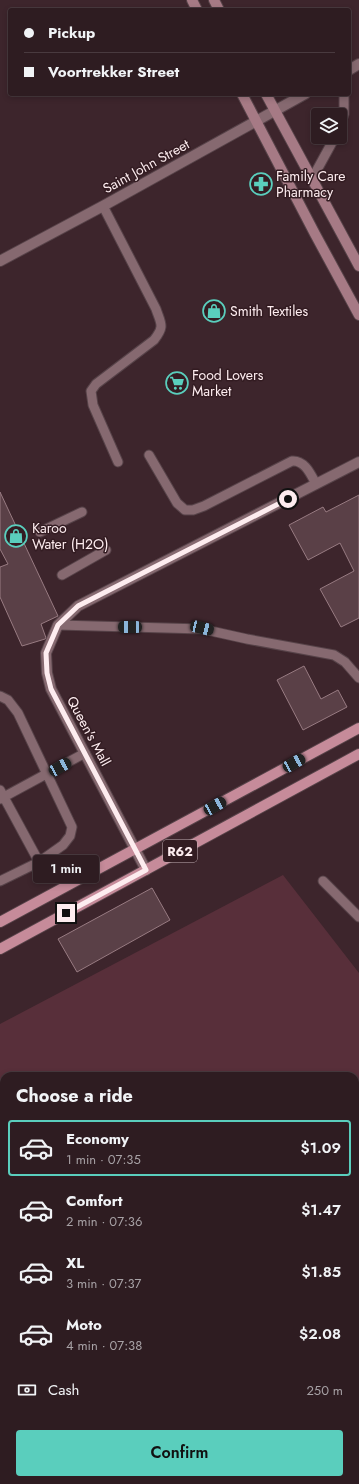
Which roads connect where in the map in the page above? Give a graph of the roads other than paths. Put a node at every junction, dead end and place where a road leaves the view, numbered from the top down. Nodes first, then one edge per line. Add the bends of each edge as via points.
1 (243, 96) edge
2 (267, 96) edge
3 (301, 96) edge
4 (344, 96) edge
5 (344, 108) edge
6 (275, 111) junction
7 (256, 121) junction
8 (331, 144) edge
9 (312, 179) junction
10 (103, 206) junction
11 (0, 261) edge
12 (359, 266) edge
13 (359, 315) edge
14 (149, 456) dead end
15 (118, 462) dead end
16 (359, 462) edge
17 (316, 484) junction
18 (82, 512) dead end
19 (40, 532) dead end
20 (106, 550) dead end
21 (62, 575) dead end
22 (58, 625) junction
23 (359, 678) edge
24 (0, 696) edge
25 (359, 728) edge
26 (85, 753) junction
27 (359, 754) edge
28 (48, 773) junction
29 (1, 795) edge
30 (136, 849) junction
31 (39, 862) junction
32 (146, 870) junction
33 (0, 881) edge
34 (323, 882) dead end
35 (359, 917) edge
36 (0, 922) edge
37 (0, 949) edge

1 - 7 main road
2 - 6 main road
3 - 6 street, Saint John Street
4 - 5 lane
6 - 7 street, Saint John Street
6 - 9 main road
7 - 10 street, Saint John Street
7 - 13 main road
8 - 9 lane
9 - 12 main road
10 - 11 street, Saint John Street
10 - 15 lane via 161,322 160,332 154,340 96,384 91,391 93,406
14 - 17 lane via 177,503 185,510 204,506 292,460 301,463
16 - 17 street, Queen's Mall
17 - 22 street, Queen's Mall via 78,606
18 - 19 lane
20 - 21 lane
22 - 23 lane via 202,628 334,655 345,662
22 - 26 street, Queen's Mall via 46,653 47,673 51,689
24 - 28 lane via 8,700 18,713
25 - 30 main road, R62
26 - 28 lane
26 - 30 street, Queen's Mall
27 - 32 main road, R62
28 - 29 lane
28 - 31 lane via 70,821 72,833 68,841
29 - 31 lane
30 - 32 street, Queen's Mall
30 - 36 main road, R62
31 - 33 lane
32 - 37 main road, R62
34 - 35 lane

